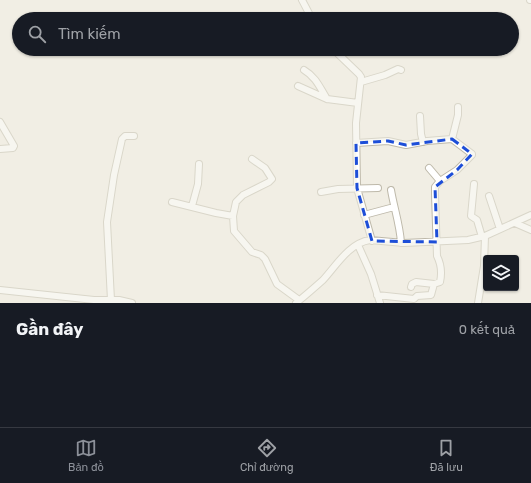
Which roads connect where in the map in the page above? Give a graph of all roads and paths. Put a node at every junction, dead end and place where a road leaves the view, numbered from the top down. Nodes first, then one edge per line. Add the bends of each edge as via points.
1 (302, 0) edge
2 (308, 12) edge
3 (340, 56) edge
4 (304, 70) dead end
5 (402, 70) dead end
6 (361, 82) junction
7 (298, 86) dead end
8 (327, 99) junction
9 (358, 103) junction
10 (458, 107) dead end
11 (420, 116) dead end
12 (0, 122) edge
13 (134, 136) dead end
14 (452, 139) junction
15 (424, 142) junction
16 (356, 143) junction
17 (0, 149) edge
18 (252, 159) dead end
19 (199, 164) dead end
20 (429, 168) dead end
21 (440, 181) junction
22 (474, 184) dead end
23 (357, 188) junction
24 (378, 188) dead end
25 (391, 190) dead end
26 (321, 192) dead end
27 (489, 196) dead end
28 (172, 202) dead end
29 (192, 206) junction
30 (394, 207) junction
31 (364, 215) junction
32 (531, 215) edge
33 (233, 216) junction
34 (515, 223) junction
35 (500, 229) junction
36 (531, 230) edge
37 (483, 237) junction
38 (372, 241) junction
39 (437, 242) junction
40 (401, 243) junction
41 (358, 245) junction
42 (434, 284) junction
43 (411, 287) dead end
44 (0, 290) edge
45 (377, 295) junction
46 (111, 300) junction
47 (301, 301) edge
48 (122, 302) edge
49 (132, 303) edge
50 (380, 303) edge
51 (478, 303) edge

1 - 2 street
3 - 6 street via 359,74
4 - 8 street via 310,73
5 - 6 street via 398,69
6 - 9 street
7 - 8 street
8 - 9 street
9 - 16 street
10 - 14 street
11 - 15 street
12 - 17 street via 14,146
13 - 46 street via 125,136 122,139 110,199 107,230
14 - 15 street
14 - 21 street via 472,155 458,170
15 - 16 street via 406,145 388,141
16 - 23 street
18 - 33 street via 265,168 272,180 239,199
19 - 29 street via 198,184
20 - 21 street
21 - 39 street via 435,190
22 - 37 street via 471,216 477,220
23 - 24 street
23 - 26 street
23 - 31 street
25 - 30 street
27 - 35 street
28 - 29 street
29 - 33 street
30 - 31 street
30 - 40 street
31 - 38 street
32 - 34 street
33 - 47 street via 236,234 252,252 265,259 277,284
34 - 35 street
34 - 36 street
35 - 37 street
37 - 39 street
37 - 51 street via 484,266
38 - 40 street
38 - 41 street via 364,241
39 - 40 street
39 - 42 street via 441,279
41 - 45 street
41 - 47 street via 349,250
42 - 43 street via 416,282
42 - 45 street via 431,295 417,296 414,299
44 - 46 street
45 - 50 street
46 - 48 street
48 - 49 street

